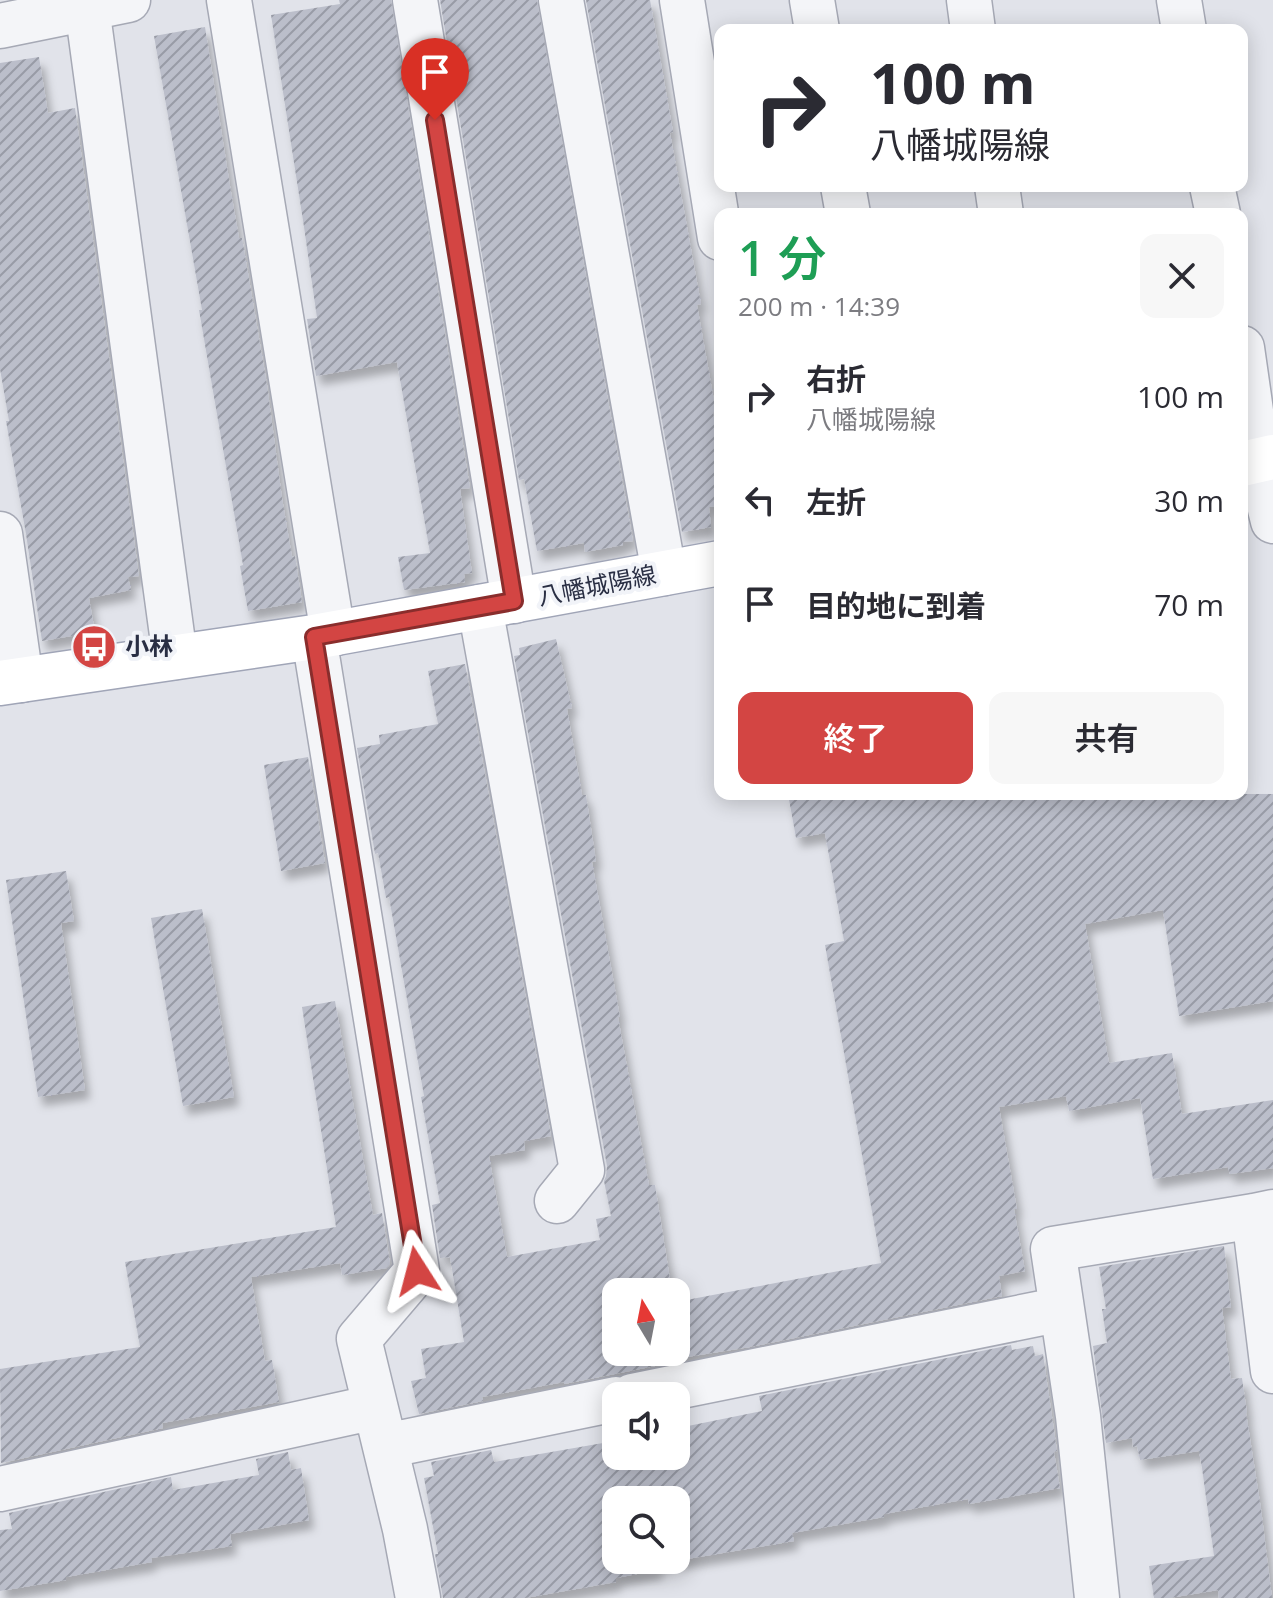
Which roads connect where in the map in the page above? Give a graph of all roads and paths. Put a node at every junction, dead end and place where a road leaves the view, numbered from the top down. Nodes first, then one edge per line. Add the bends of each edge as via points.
1 (229, 0) edge
2 (415, 0) edge
3 (561, 0) edge
4 (682, 0) edge
5 (812, 0) edge
6 (969, 0) edge
7 (1179, 0) edge
8 (100, 3) edge
9 (816, 24) edge
10 (972, 24) edge
11 (1183, 24) edge
12 (0, 26) edge
13 (715, 208) edge
14 (1248, 390) edge
15 (1258, 460) edge
16 (1273, 521) edge
17 (0, 534) edge
18 (714, 564) edge
19 (664, 573) junction
20 (497, 604) junction
21 (324, 636) junction
22 (175, 657) junction
23 (10, 682) edge
24 (557, 1201) dead end
25 (1264, 1214) edge
26 (1062, 1309) junction
27 (1273, 1371) edge
28 (690, 1384) edge
29 (602, 1401) edge
30 (380, 1427) junction
31 (0, 1489) edge
32 (418, 1598) edge
33 (1097, 1598) edge

1 - 21 street
2 - 20 street
3 - 19 street
4 - 13 street
5 - 9 street
6 - 10 street
7 - 11 street
8 - 12 street
8 - 22 street
14 - 15 street
15 - 16 street
17 - 23 street
18 - 19 main road, 八幡城陽線
19 - 20 main road, 八幡城陽線
20 - 21 main road, 八幡城陽線
20 - 24 street via 582,1170
21 - 22 main road, 八幡城陽線
21 - 30 street via 417,1271 359,1339
22 - 23 main road, 八幡城陽線
25 - 26 street via 1053,1249
25 - 27 street
26 - 28 street
26 - 33 street
29 - 30 street
30 - 31 street
30 - 32 street

